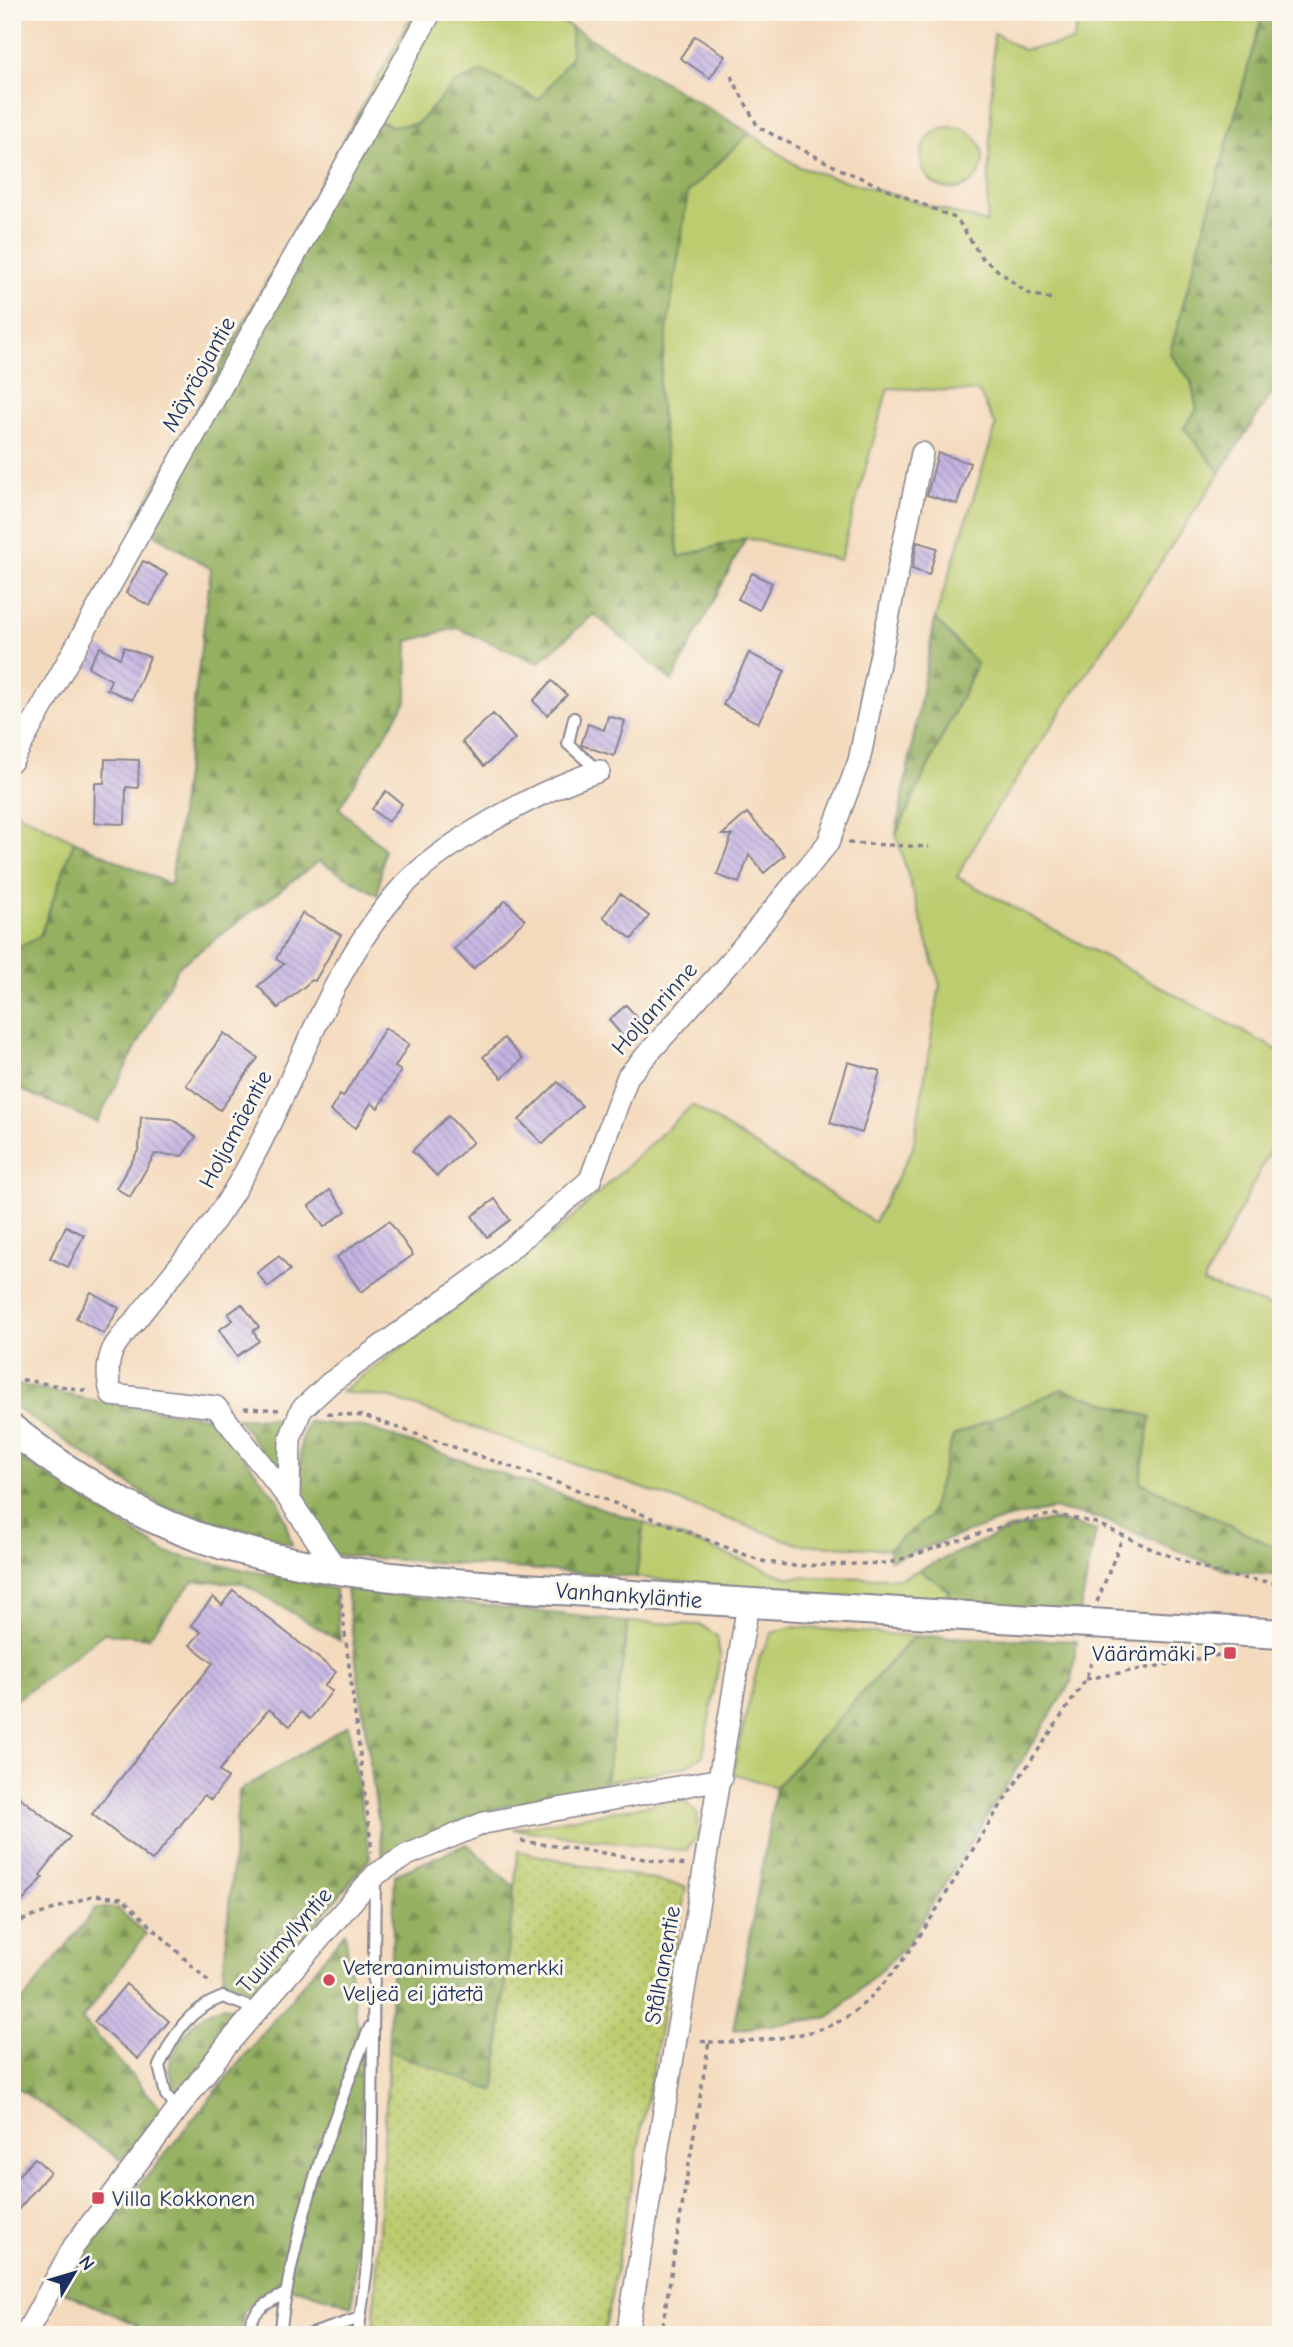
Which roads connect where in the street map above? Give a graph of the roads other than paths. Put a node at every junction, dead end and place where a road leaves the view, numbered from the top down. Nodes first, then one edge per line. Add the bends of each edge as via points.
1 (431, 12) edge
2 (922, 453) dead end
3 (574, 718) dead end
4 (12, 761) edge
5 (599, 771) joint
6 (12, 1429) edge
7 (289, 1499) junction
8 (337, 1570) junction
9 (748, 1604) junction
10 (1281, 1634) edge
11 (721, 1779) junction
12 (375, 1875) junction
13 (257, 2010) junction
14 (373, 2018) junction
15 (178, 2109) junction
16 (285, 2294) junction
17 (360, 2318) junction
18 (25, 2335) edge
19 (247, 2335) edge
20 (280, 2335) edge
21 (309, 2335) edge
22 (358, 2335) edge
23 (627, 2335) edge

1 - 4 street, Mäyräojantie
2 - 7 street, Holjanrinne via 859,761 828,843 628,1076 590,1180 481,1274 330,1383 301,1410 290,1439
3 - 5 lane via 568,744
5 - 7 street, Holjamäentie via 518,805 437,858 398,890 353,950 244,1177 113,1349 106,1377 112,1395 216,1407
6 - 8 street, Vanhankyläntie via 61,1467 147,1517 223,1545
7 - 8 street
8 - 9 street, Vanhankyläntie
9 - 10 street, Vanhankyläntie
9 - 11 street, Stålhanentie
11 - 12 street, Tuulimyllyntie via 484,1823 407,1855
11 - 23 street, Stålhanentie
12 - 13 street, Tuulimyllyntie
12 - 14 lane
13 - 15 street, Tuulimyllyntie
13 - 15 lane via 223,1997 200,2006 177,2031 159,2066 166,2095
14 - 16 lane via 341,2098
14 - 17 lane via 371,2199
15 - 18 street, Tuulimyllyntie via 75,2246
16 - 19 lane via 262,2304 249,2320
16 - 20 lane
17 - 21 lane
17 - 22 lane

